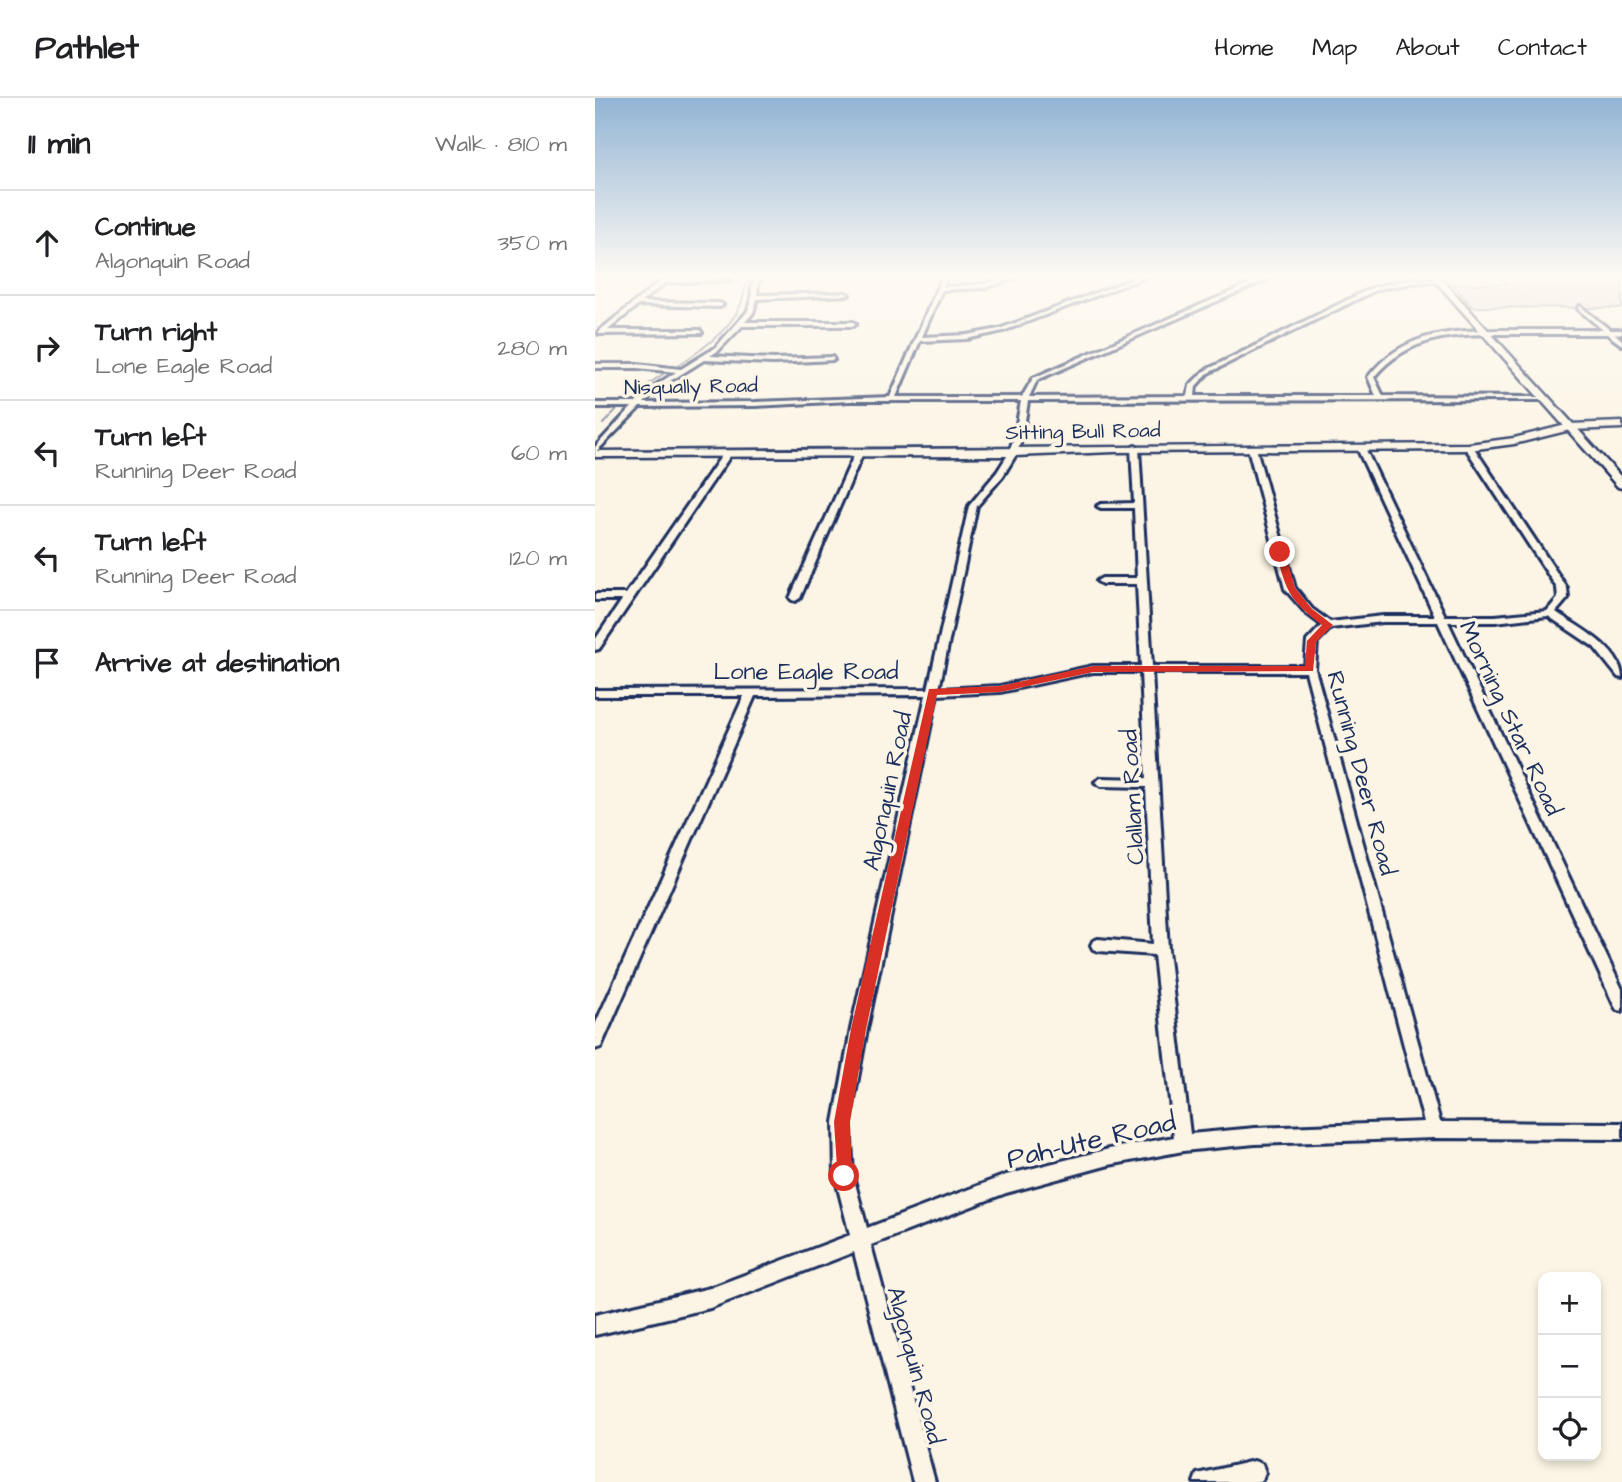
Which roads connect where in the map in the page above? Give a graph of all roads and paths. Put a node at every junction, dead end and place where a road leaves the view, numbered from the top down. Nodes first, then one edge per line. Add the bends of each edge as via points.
1 (919, 339) edge
2 (724, 340) edge
3 (1126, 340) edge
4 (1272, 340) edge
5 (1425, 340) edge
6 (1492, 340) edge
7 (705, 358) junction
8 (831, 359) dead end
9 (595, 366) edge
10 (685, 371) junction
11 (1191, 398) junction
12 (1380, 398) junction
13 (1543, 398) junction
14 (892, 399) junction
15 (1023, 399) junction
16 (595, 405) edge
17 (638, 405) junction
18 (1622, 425) edge
19 (1570, 427) junction
20 (1469, 447) junction
21 (1252, 448) junction
22 (1361, 448) junction
23 (1135, 449) junction
24 (595, 452) edge
25 (728, 453) junction
26 (859, 453) junction
27 (1014, 453) junction
28 (1622, 485) edge
29 (1137, 505) junction
30 (1101, 506) dead end
31 (1102, 581) dead end
32 (1142, 581) junction
33 (595, 597) edge
34 (629, 597) junction
35 (795, 598) dead end
36 (1550, 613) junction
37 (1442, 618) junction
38 (1328, 625) junction
39 (595, 647) edge
40 (1147, 668) junction
41 (1310, 669) junction
42 (1622, 675) edge
43 (932, 692) junction
44 (595, 693) edge
45 (751, 693) junction
46 (1101, 782) dead end
47 (1151, 783) junction
48 (1098, 945) dead end
49 (1161, 950) junction
50 (1622, 1006) edge
51 (595, 1042) edge
52 (1434, 1130) junction
53 (1622, 1131) edge
54 (1183, 1143) junction
55 (859, 1241) junction
56 (595, 1325) edge
57 (1254, 1472) dead end
58 (924, 1482) edge
59 (1205, 1482) edge

1 - 14 street
2 - 7 street
3 - 15 street via 1035,379
4 - 11 street via 1206,372 1193,385
5 - 12 street via 1384,360 1371,377
6 - 13 main road
7 - 8 street
7 - 10 street
9 - 10 street
10 - 17 street via 652,390
11 - 12 street, Nisqually Road
11 - 15 street, Nisqually Road
12 - 13 street, Nisqually Road
13 - 19 main road
14 - 15 street, Nisqually Road
14 - 17 street, Nisqually Road
15 - 27 street, Algonquin Road
16 - 17 street, Nisqually Road
17 - 24 street
18 - 19 street
19 - 20 street, Sitting Bull Road via 1514,442
19 - 28 main road
20 - 22 street, Sitting Bull Road
20 - 36 street via 1562,587 1563,598
21 - 22 street, Sitting Bull Road
21 - 23 street, Sitting Bull Road
21 - 38 street via 1290,589
22 - 37 street, Morning Star Road
23 - 27 street, Sitting Bull Road
23 - 29 street, Clallam Road
24 - 25 street, Sitting Bull Road
25 - 26 street, Sitting Bull Road
25 - 34 street
26 - 27 street, Sitting Bull Road
26 - 35 street
27 - 43 street, Algonquin Road via 973,506
29 - 30 street
29 - 32 street, Clallam Road
31 - 32 street
32 - 40 street, Clallam Road
33 - 34 street
34 - 39 street
36 - 37 street via 1511,619
36 - 42 street via 1598,645
37 - 38 street via 1358,619
37 - 50 street, Morning Star Road
38 - 41 street, Running Deer Road via 1312,641
40 - 41 street, Lone Eagle Road
40 - 43 street, Lone Eagle Road via 1093,669 1000,689
40 - 47 street, Clallam Road
41 - 52 street, Running Deer Road
43 - 45 street, Lone Eagle Road
43 - 55 street, Algonquin Road via 842,1122 844,1176
44 - 45 street, Lone Eagle Road
45 - 51 street
46 - 47 street
47 - 49 street, Clallam Road
48 - 49 street
49 - 54 street, Clallam Road
52 - 53 street, Pah-Ute Road
52 - 54 street, Pah-Ute Road
54 - 55 street, Pah-Ute Road via 1006,1184
55 - 56 street, Pah-Ute Road via 710,1298
55 - 58 street, Algonquin Road
57 - 59 street

